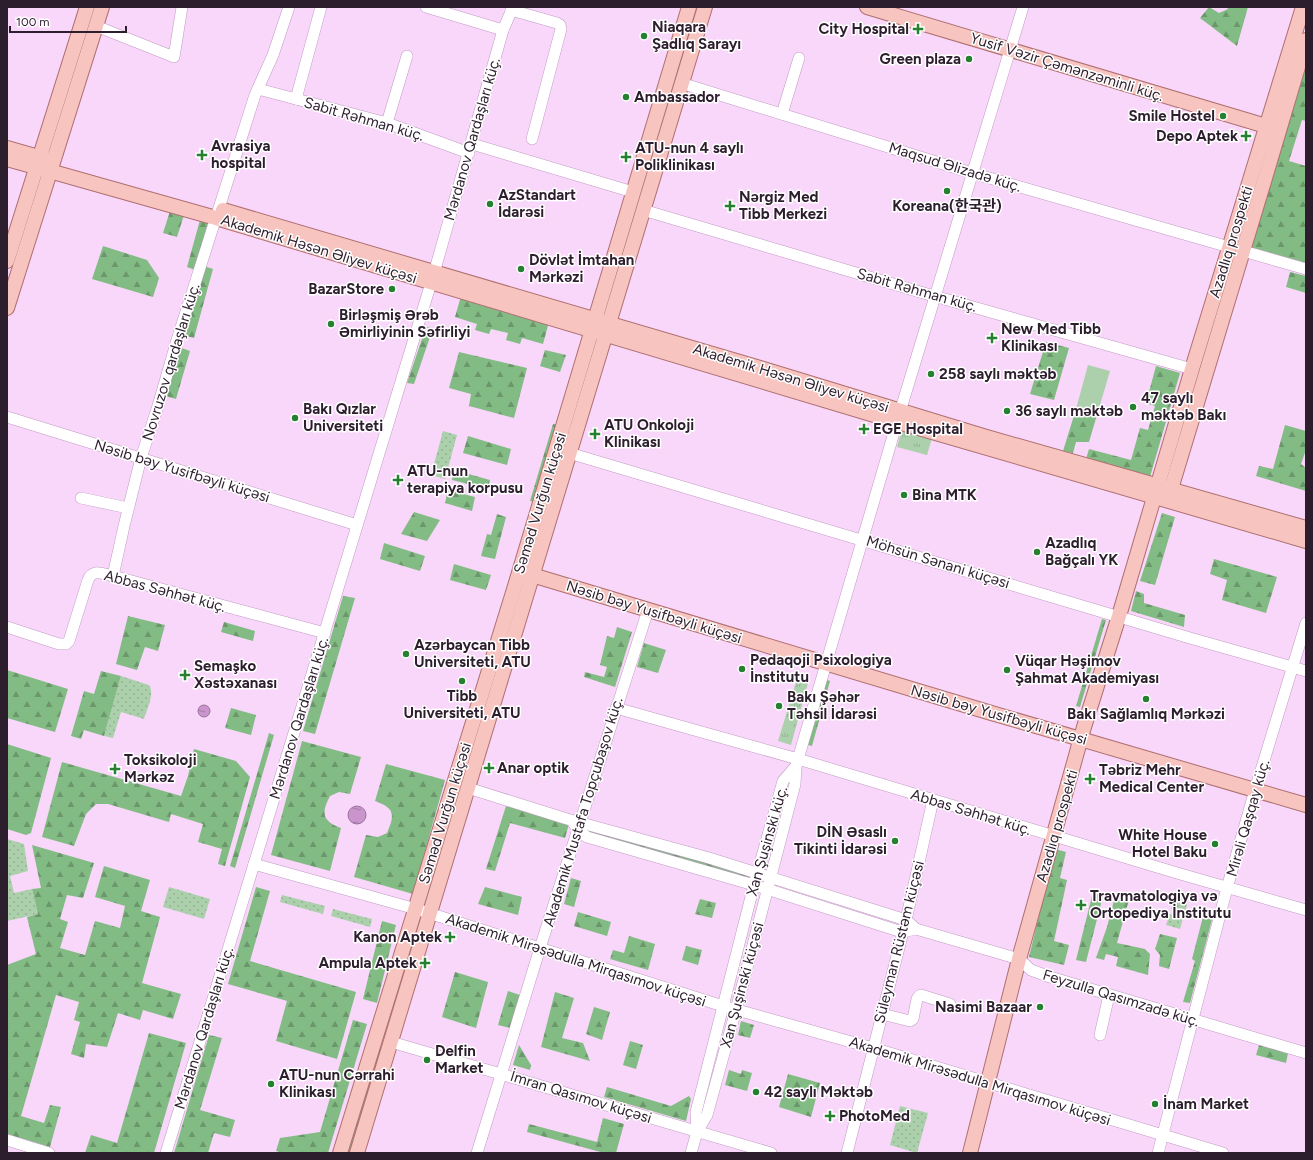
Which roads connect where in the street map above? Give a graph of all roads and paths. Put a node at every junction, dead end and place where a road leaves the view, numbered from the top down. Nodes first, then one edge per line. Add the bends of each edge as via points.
1 (87, 7) edge
2 (102, 7) edge
3 (182, 7) edge
4 (289, 7) edge
5 (321, 7) edge
6 (426, 7) edge
7 (689, 7) edge
8 (705, 7) edge
9 (867, 7) edge
10 (1023, 7) edge
11 (1303, 7) edge
12 (512, 9) edge
13 (96, 26) junction
14 (503, 30) junction
15 (1306, 40) edge
16 (1010, 50) junction
17 (407, 56) dead end
18 (799, 58) dead end
19 (681, 83) junction
20 (258, 89) junction
21 (296, 99) junction
22 (782, 114) junction
23 (1282, 122) junction
24 (387, 124) junction
25 (1266, 126) junction
26 (532, 138) dead end
27 (7, 148) edge
28 (470, 148) junction
29 (7, 158) edge
30 (34, 160) junction
31 (54, 166) junction
32 (972, 173) junction
33 (633, 192) junction
34 (643, 210) junction
35 (217, 214) junction
36 (1229, 247) junction
37 (1243, 251) junction
38 (7, 261) edge
39 (1306, 270) edge
40 (433, 278) junction
41 (936, 296) junction
42 (7, 308) edge
43 (590, 323) junction
44 (611, 329) junction
45 (1192, 369) junction
46 (575, 412) junction
47 (899, 416) junction
48 (7, 417) edge
49 (569, 453) junction
50 (141, 458) junction
51 (1152, 489) junction
52 (1175, 491) junction
53 (81, 498) dead end
54 (128, 508) junction
55 (357, 525) junction
56 (1306, 528) edge
57 (863, 540) junction
58 (1306, 541) edge
59 (532, 575) junction
60 (113, 576) junction
61 (517, 581) junction
62 (648, 610) junction
63 (1119, 616) junction
64 (1306, 624) edge
65 (7, 627) edge
66 (324, 634) junction
67 (826, 664) junction
68 (1293, 667) junction
69 (1306, 671) edge
70 (616, 708) junction
71 (1081, 739) junction
72 (797, 762) junction
73 (468, 788) junction
74 (1255, 790) junction
75 (933, 800) junction
76 (1306, 805) edge
77 (576, 824) junction
78 (1053, 836) junction
79 (254, 864) junction
80 (758, 873) junction
81 (769, 884) junction
82 (754, 885) junction
83 (1227, 888) junction
84 (416, 909) junction
85 (1306, 910) edge
86 (430, 913) junction
87 (906, 920) junction
88 (916, 929) junction
89 (902, 932) junction
90 (540, 948) junction
91 (1019, 959) junction
92 (1109, 995) junction
93 (950, 1004) dead end
94 (723, 1006) junction
95 (736, 1010) junction
96 (882, 1014) junction
97 (1193, 1020) junction
98 (1100, 1035) dead end
99 (376, 1038) junction
100 (391, 1042) junction
101 (873, 1048) junction
102 (1306, 1054) edge
103 (502, 1074) junction
104 (988, 1083) junction
105 (696, 1132) junction
106 (1163, 1135) junction
107 (7, 1140) edge
108 (49, 1153) edge
109 (166, 1153) edge
110 (340, 1153) edge
111 (357, 1153) edge
112 (478, 1153) edge
113 (691, 1153) edge
114 (771, 1153) edge
115 (847, 1153) edge
116 (970, 1153) edge
117 (1158, 1153) edge
118 (1223, 1153) edge

1 - 30 main road
2 - 13 main road
3 - 13 street via 174,57
4 - 20 street, Novruzov qardaşları küç.
5 - 21 street
6 - 14 street
7 - 33 main road, Səməd Vurğun küçəsi
8 - 19 main road, Səməd Vurğun küçəsi
9 - 16 main road, Yusif Vəzir Çəmənzəminli küç.
10 - 16 street, Xan Şuşinski küç.
11 - 25 main road, Azadlıq prospekti
12 - 14 street, Mərdanov Qardaşları küç.
12 - 26 street via 557,23 561,29
13 - 31 main road
14 - 28 street, Mərdanov Qardaşları küç.
15 - 23 main road, Azadlıq prospekti
16 - 25 main road, Yusif Vəzir Çəmənzəminli küç.
16 - 32 street, Xan Şuşinski küç.
17 - 24 street
18 - 22 street
19 - 22 street, Maqsud Əlizadə küç.
19 - 34 main road, Səməd Vurğun küçəsi
20 - 21 street, Sabit Rəhman küç.
20 - 35 street, Novruzov qardaşları küç.
21 - 24 street, Sabit Rəhman küç.
22 - 32 street, Maqsud Əlizadə küç.
23 - 25 main road
23 - 37 main road, Azadlıq prospekti
24 - 28 street, Sabit Rəhman küç.
25 - 36 main road, Azadlıq prospekti
27 - 30 main road
28 - 33 street, Sabit Rəhman küç.
28 - 40 street, Mərdanov Qardaşları küç.
29 - 30 main road
30 - 31 main road, Akademik Həsən Əliyev küçəsi
30 - 38 main road
31 - 35 main road, Akademik Həsən Əliyev küçəsi
31 - 42 main road
32 - 36 street, Maqsud Əlizadə küç.
32 - 41 street, Xan Şuşinski küç.
33 - 43 main road, Səməd Vurğun küçəsi
34 - 41 street, Sabit Rəhman küç.
34 - 44 main road, Səməd Vurğun küçəsi
35 - 40 main road, Akademik Həsən Əliyev küçəsi
35 - 50 street, Novruzov qardaşları küç.
36 - 45 main road, Azadlıq prospekti
37 - 39 street
37 - 52 main road, Azadlıq prospekti via 1202,384
40 - 43 main road, Akademik Həsən Əliyev küçəsi
40 - 55 street, Mərdanov Qardaşları küç.
41 - 45 street, Sabit Rəhman küç.
41 - 47 street, Xan Şuşinski küç.
43 - 44 main road, Akademik Həsən Əliyev küçəsi
43 - 46 main road, Səməd Vurğun küçəsi
44 - 46 main road, Səməd Vurğun küçəsi
44 - 47 main road, Akademik Həsən Əliyev küçəsi
45 - 51 main road, Azadlıq prospekti
46 - 49 main road, Səməd Vurğun küçəsi
46 - 61 main road, Səməd Vurğun küçəsi
47 - 51 main road, Akademik Həsən Əliyev küçəsi
47 - 57 street, Xan Şuşinski küç.
48 - 50 street, Nəsib bəy Yusifbəyli küçəsi
49 - 57 street, Möhsün Sənani küçəsi
49 - 59 main road, Səməd Vurğun küçəsi
50 - 54 street, Novruzov qardaşları küç.
50 - 55 street, Nəsib bəy Yusifbəyli küçəsi
51 - 52 main road, Akademik Həsən Əliyev küçəsi
51 - 63 main road, Azadlıq prospekti
52 - 56 main road
52 - 58 main road
53 - 54 street
54 - 60 street, Novruzov qardaşları küç.
55 - 66 street, Mərdanov Qardaşları küç.
57 - 63 street, Möhsün Sənani küçəsi
57 - 67 street, Xan Şuşinski küç.
59 - 61 main road via 526,574
59 - 62 main road, Nəsib bəy Yusifbəyli küçəsi
59 - 73 main road, Səməd Vurğun küçəsi
60 - 65 street, Abbas Səhhət küç. via 94,572 90,574 66,644
60 - 66 street, Abbas Səhhət küç.
61 - 84 main road, Səməd Vurğun küçəsi
62 - 67 main road, Nəsib bəy Yusifbəyli küçəsi
62 - 70 street, Akademik Mustafa Topçubaşov küç.
63 - 68 street, Möhsün Sənani küçəsi
63 - 71 main road, Azadlıq prospekti
64 - 68 street, Mirəli Qaşqay küç.
66 - 79 street, Mərdanov Qardaşları küç.
67 - 71 main road, Nəsib bəy Yusifbəyli küçəsi
67 - 72 street, Xan Şuşinski küç.
68 - 69 street, Möhsün Sənani küçəsi
68 - 74 street, Mirəli Qaşqay küç.
70 - 72 street, Abbas Səhhət küç.
70 - 77 street, Akademik Mustafa Topçubaşov küç.
71 - 74 main road, Nəsib bəy Yusifbəyli küçəsi
71 - 78 main road, Azadlıq prospekti
72 - 75 street, Abbas Səhhət küç.
72 - 80 street, Xan Şuşinski küç. via 783,781
72 - 81 street, Xan Şuşinski küçəsi via 795,784
73 - 77 street, Feyzulla Qasımzadə küç.
73 - 86 main road, Səməd Vurğun küçəsi
74 - 76 main road, Nəsib bəy Yusifbəyli küçəsi
74 - 83 street, Mirəli Qaşqay küç.
75 - 78 street, Abbas Səhhət küç.
75 - 87 street, Süleyman Rüstəm küçəsi
77 - 80 street, Feyzulla Qasımzadə küç.
77 - 82 street, Feyzulla Qasımzadə küç. via 587,838
77 - 90 street, Akademik Mustafa Topçubaşov küç.
78 - 83 street, Abbas Səhhət küç.
78 - 91 main road, Azadlıq prospekti
79 - 84 street
79 - 109 street, Mərdanov Qardaşları küç.
80 - 81 street, Feyzulla Qasımzadə küç.
80 - 82 street, Xan Şuşinski küç.
81 - 82 street, Feyzulla Qasımzadə küç.
81 - 87 street, Feyzulla Qasımzadə küç.
81 - 89 street, Feyzulla Qasımzadə küç.
81 - 95 street, Xan Şuşinski küçəsi
82 - 94 street, Xan Şuşinski küç.
83 - 85 street, Abbas Səhhət küç.
83 - 97 street, Mirəli Qaşqay küç.
84 - 86 street, Akademik Mirəsədulla Mirqasımov küçəsi
84 - 99 main road, Səməd Vurğun küçəsi
86 - 90 street, Akademik Mirəsədulla Mirqasımov küçəsi
86 - 100 main road, Səməd Vurğun küçəsi
87 - 88 street, Feyzulla Qasımzadə küç.
87 - 89 street, Süleyman Rüstəm küçəsi
88 - 89 street, Feyzulla Qasımzadə küç.
88 - 91 street, Feyzulla Qasımzadə küç.
89 - 96 street, Süleyman Rüstəm küçəsi
90 - 94 street, Akademik Mirəsədulla Mirqasımov küçəsi
90 - 103 street, Akademik Mustafa Topçubaşov küç.
91 - 92 street, Feyzulla Qasımzadə küç. via 1036,972
91 - 104 main road, Azadlıq prospekti
92 - 97 street, Feyzulla Qasımzadə küç.
92 - 98 street
93 - 96 street via 921,995 917,999 910,1021
94 - 95 street, Akademik Mirəsədulla Mirqasımov küçəsi
94 - 105 street, Xan Şuşinski küç. via 696,1112
95 - 101 street, Akademik Mirəsədulla Mirqasımov küçəsi
95 - 105 street, Xan Şuşinski küçəsi via 707,1115
96 - 101 street, Süleyman Rüstəm küçəsi
97 - 102 street, Feyzulla Qasımzadə küç.
97 - 106 street, Mirəli Qaşqay küç.
99 - 100 main road
99 - 110 main road, Səməd Vurğun küçəsi
100 - 103 street, İmran Qasımov küçəsi
100 - 111 main road, Səməd Vurğun küçəsi
101 - 104 street, Akademik Mirəsədulla Mirqasımov küçəsi
101 - 115 street, Süleyman Rüstəm küçəsi
103 - 105 street, İmran Qasımov küçəsi
103 - 112 street, Akademik Mustafa Topçubaşov küç.
104 - 106 street, Akademik Mirəsədulla Mirqasımov küçəsi
104 - 116 main road, Azadlıq prospekti
105 - 113 street, Xan Şuşinski küç.
105 - 114 street, İmran Qasımov küçəsi
106 - 117 street, Mirəli Qaşqay küç.
106 - 118 street, Akademik Mirəsədulla Mirqasımov küçəsi
107 - 108 street

